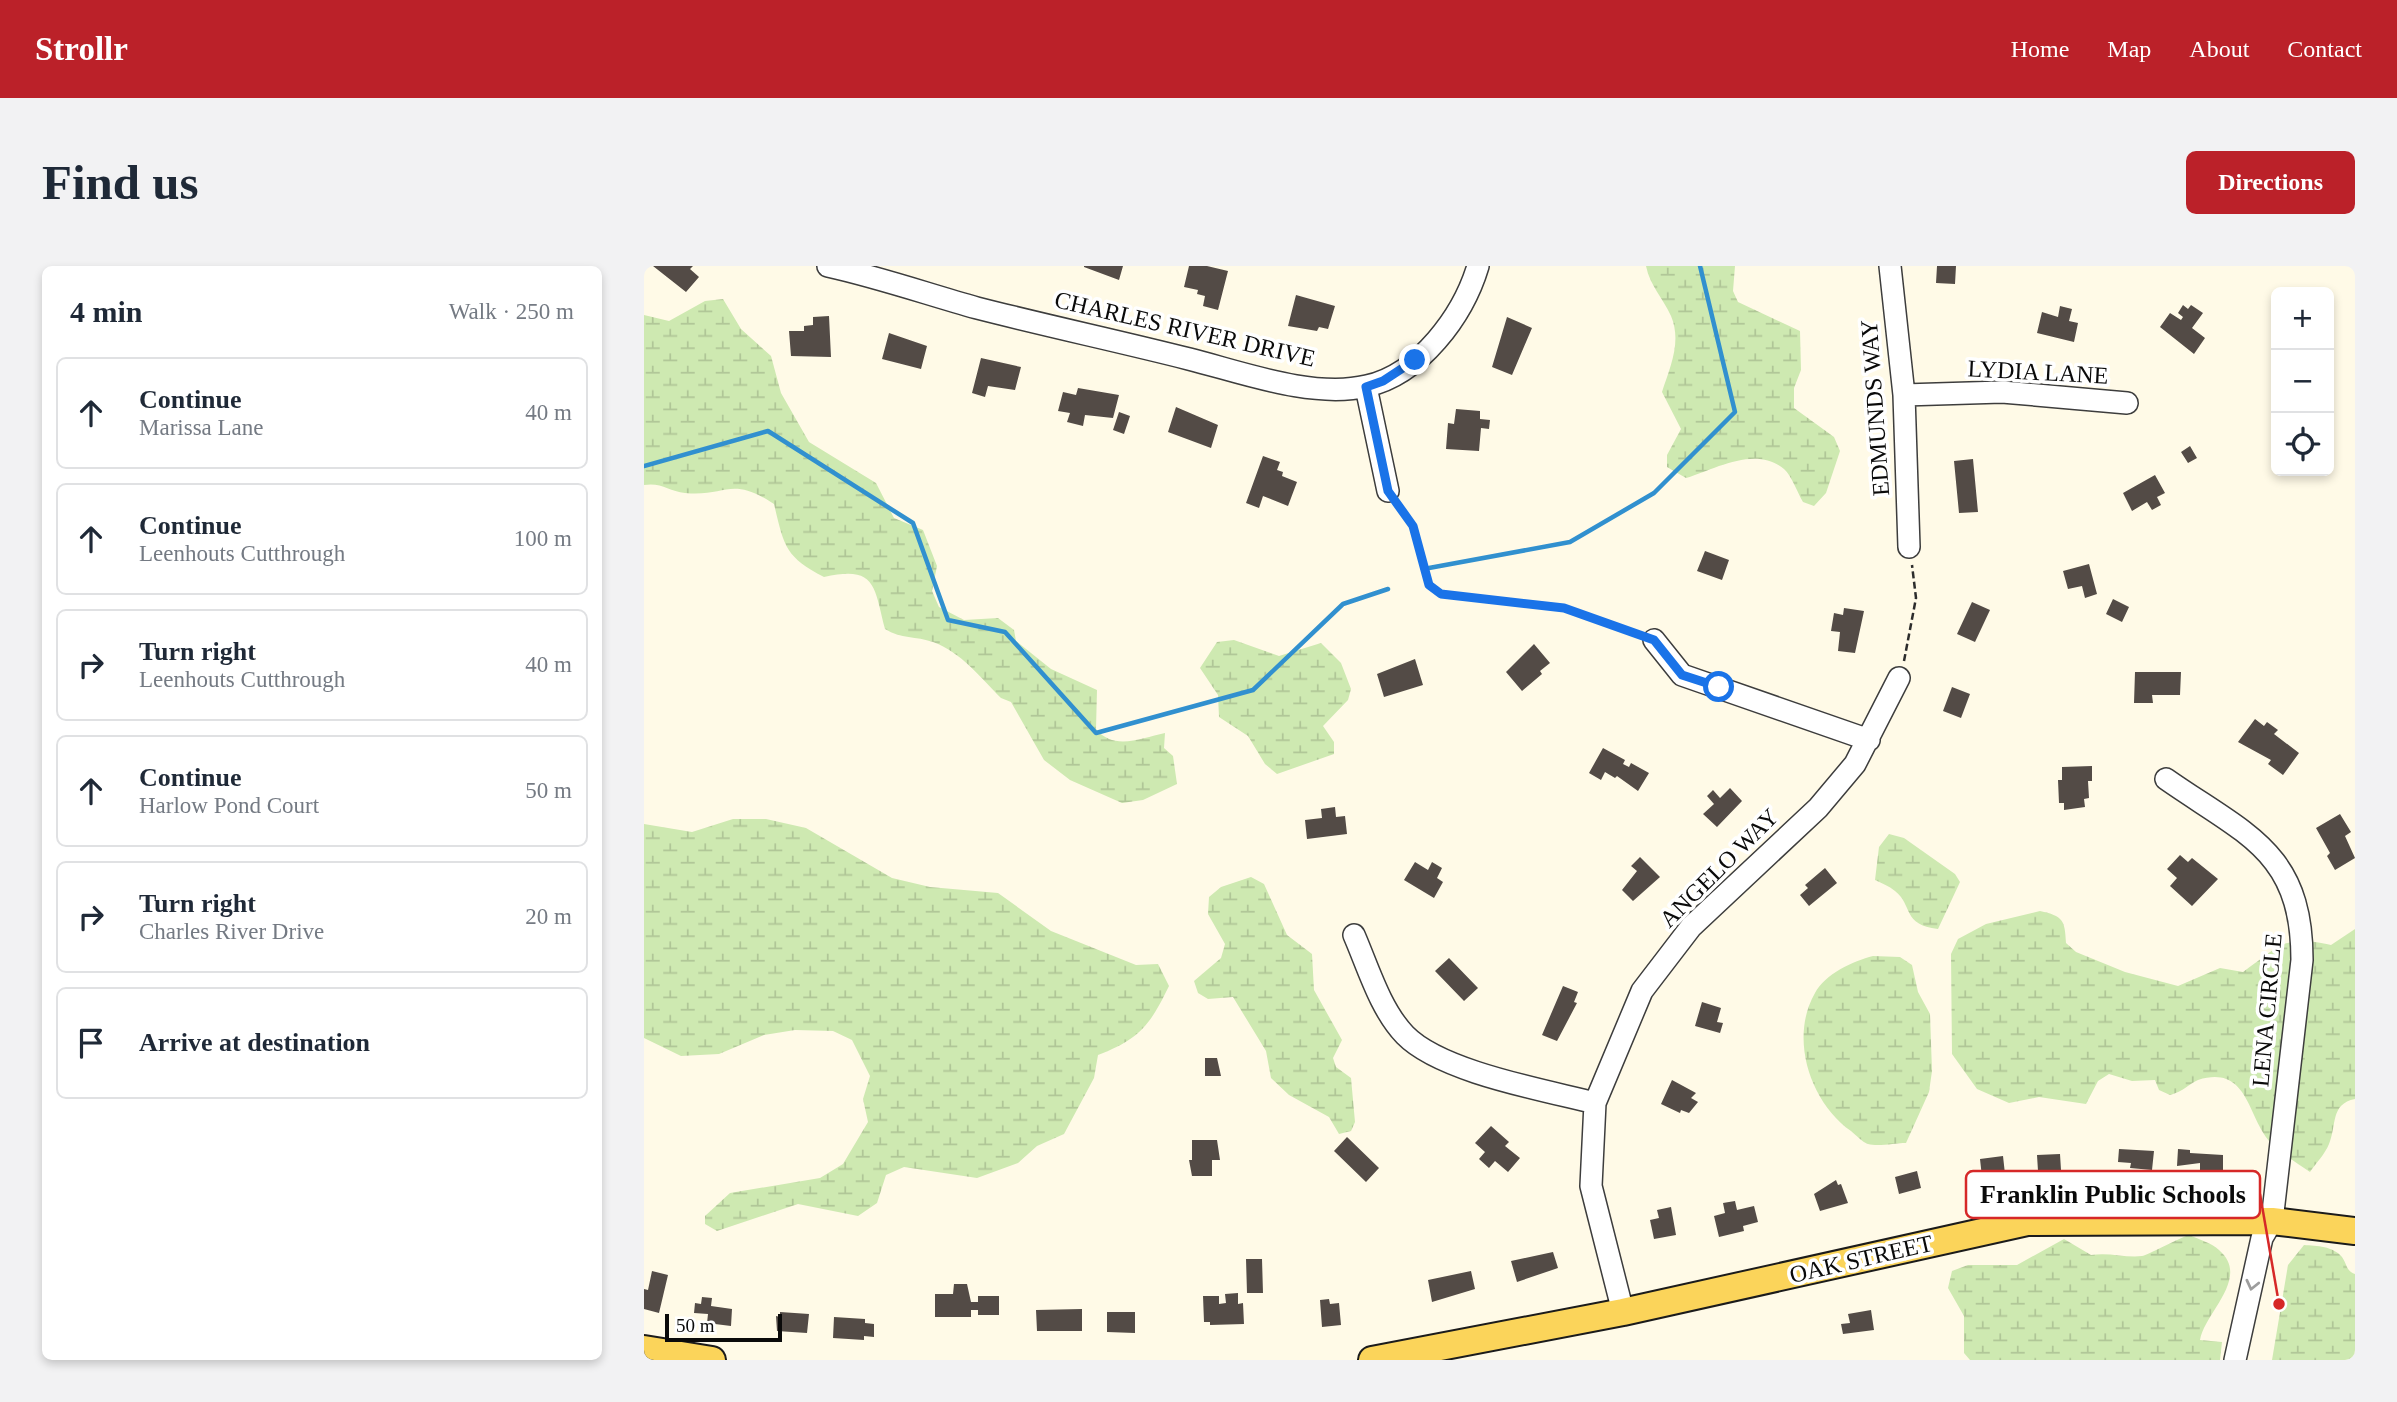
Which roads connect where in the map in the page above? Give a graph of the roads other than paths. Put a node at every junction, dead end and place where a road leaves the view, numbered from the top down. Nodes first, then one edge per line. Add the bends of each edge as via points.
1 (828, 266) edge
2 (1478, 266) edge
3 (1890, 266) edge
4 (1366, 387) junction
5 (1904, 395) junction
6 (2127, 403) dead end
7 (1388, 491) road end
8 (1909, 547) road end
9 (1654, 640) road end
10 (1899, 678) road end
11 (1869, 740) junction
12 (2166, 779) dead end
13 (1354, 934) dead end
14 (1595, 1103) junction
15 (2272, 1221) junction
16 (2355, 1231) edge
17 (1623, 1312) junction
18 (644, 1349) edge
19 (712, 1360) edge
20 (1373, 1360) edge
21 (2235, 1360) edge

1 - 4 street, CHARLES RIVER DRIVE via 1265,379 1330,389
2 - 4 street, CHARLES RIVER DRIVE via 1464,302 1431,346 1383,381
3 - 5 street, EDMUNDS WAY
4 - 7 street
5 - 6 street, LYDIA LANE via 2001,392
5 - 8 street, EDMUNDS WAY
9 - 11 street via 1682,675
10 - 11 street, ANGELO WAY
11 - 14 street, ANGELO WAY via 1818,808 1691,926 1642,991
12 - 15 street, LENA CIRCLE via 2274,857 2293,888 2302,926 2302,960
13 - 14 street via 1386,1006 1405,1035 1435,1056 1494,1077
14 - 17 street, ANGELO WAY via 1591,1186
15 - 16 main road, OAK STREET
15 - 17 main road, OAK STREET via 2027,1222
15 -> 21 street, LENA CIRCLE via 2262,1238
17 - 20 main road, OAK STREET
18 - 19 main road

